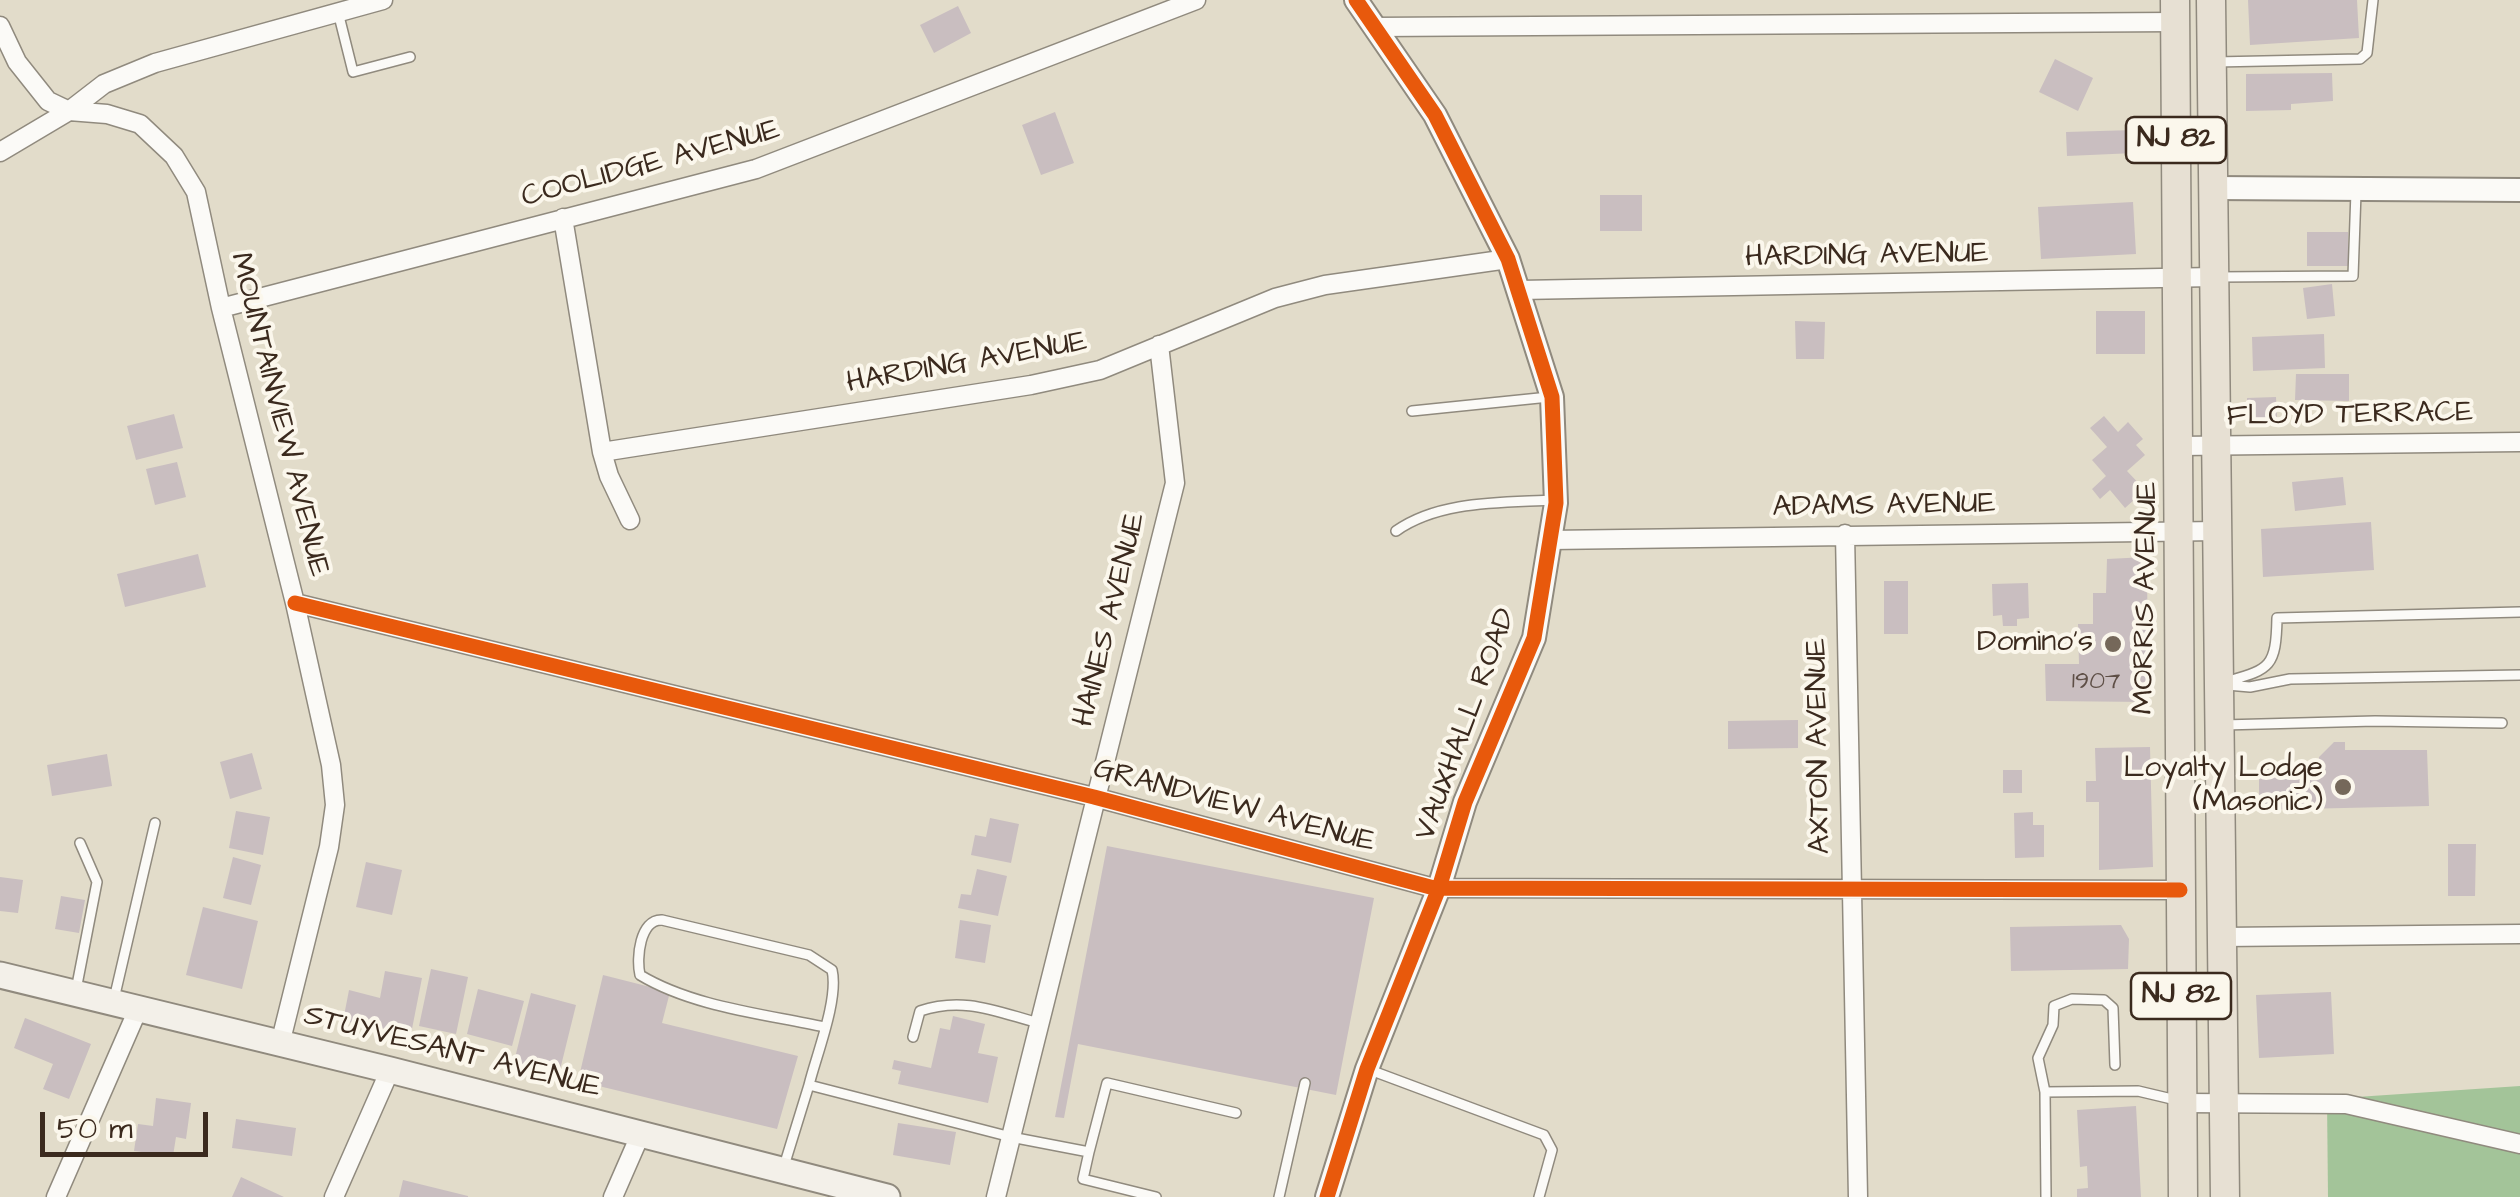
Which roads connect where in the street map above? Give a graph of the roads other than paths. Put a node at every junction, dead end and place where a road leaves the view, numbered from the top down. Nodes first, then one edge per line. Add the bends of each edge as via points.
1 (383, 0) edge
2 (1196, 0) edge
3 (1356, 0) edge
4 (2211, 0) edge
5 (2373, 0) edge
6 (2175, 11) edge
7 (338, 12) junction
8 (0, 26) edge
9 (1375, 27) junction
10 (410, 57) dead end
11 (2212, 62) junction
12 (69, 112) junction
13 (0, 152) edge
14 (2213, 188) junction
15 (2356, 190) junction
16 (2520, 190) edge
17 (563, 218) junction
18 (1508, 259) junction
19 (2214, 277) junction
20 (2178, 279) junction
21 (1520, 290) junction
22 (221, 308) junction
23 (1159, 345) junction
24 (1552, 396) junction
25 (1412, 411) dead end
26 (2520, 442) edge
27 (2216, 445) junction
28 (2180, 446) junction
29 (602, 452) junction
30 (1556, 500) junction
31 (630, 520) dead end
32 (1396, 531) dead end
33 (2180, 532) junction
34 (2218, 532) junction
35 (1845, 534) junction
36 (1550, 540) junction
37 (295, 603) junction
38 (2520, 612) edge
39 (2520, 675) edge
40 (2220, 684) junction
41 (2502, 723) dead end
42 (2220, 725) junction
43 (1094, 797) junction
44 (155, 822) dead end
45 (80, 843) dead end
46 (1439, 888) junction
47 (2180, 890) junction
48 (1850, 891) junction
49 (2520, 934) edge
50 (2222, 937) junction
51 (0, 975) edge
52 (75, 992) junction
53 (126, 1005) junction
54 (1039, 1023) junction
55 (824, 1027) junction
56 (913, 1037) dead end
57 (280, 1044) junction
58 (2115, 1065) dead end
59 (390, 1070) junction
60 (1368, 1070) junction
61 (1305, 1083) dead end
62 (809, 1086) junction
63 (2046, 1092) junction
64 (2183, 1102) junction
65 (2224, 1102) junction
66 (1236, 1113) dead end
67 (641, 1133) junction
68 (1011, 1137) junction
69 (2520, 1144) edge
70 (1089, 1152) junction
71 (783, 1168) junction
72 (1150, 1196) edge
73 (56, 1197) edge
74 (334, 1197) edge
75 (613, 1197) edge
76 (887, 1197) edge
77 (996, 1197) edge
78 (1278, 1197) edge
79 (1327, 1197) edge
80 (1539, 1197) edge
81 (1858, 1197) edge
82 (2046, 1197) edge
83 (2184, 1197) edge
84 (2225, 1197) edge

1 - 7 street
2 - 17 street, COOLIDGE AVENUE via 756,169
3 - 9 street, VAUXHALL ROAD
4 - 11 main road, NJ 82
5 - 11 lane via 2367,53 2360,58
6 - 9 street
6 - 20 main road, MORRIS AVENUE / NJ 82
7 - 10 lane via 353,72
7 - 12 street via 156,63 104,84
8 - 12 street via 35,87
9 - 18 street, VAUXHALL ROAD via 1435,115
11 - 14 main road, NJ 82
12 - 13 street
12 - 22 street, MOUNTAINVIEW AVENUE via 140,124 174,156 196,192
14 - 15 street
14 - 19 main road, NJ 82
15 - 16 street
15 - 19 lane via 2353,276
17 - 22 street, COOLIDGE AVENUE
17 - 29 street
18 - 21 street, VAUXHALL ROAD
18 - 23 street, HARDING AVENUE via 1325,285 1274,298
19 - 20 street, HARDING AVENUE
19 - 27 main road, NJ 82
20 - 21 street, HARDING AVENUE
20 - 28 main road, MORRIS AVENUE / NJ 82
21 - 24 street, VAUXHALL ROAD
22 - 37 street, MOUNTAINVIEW AVENUE
23 - 29 street, HARDING AVENUE via 1100,370 1032,385
23 - 43 street, HAINES AVENUE via 1174,483
24 - 25 lane
24 - 30 street, VAUXHALL ROAD
26 - 27 street, FLOYD TERRACE
27 - 28 street, FLOYD TERRACE
27 - 34 main road, NJ 82
28 - 33 main road, MORRIS AVENUE / NJ 82
29 - 31 street
30 - 32 lane via 1448,510
30 - 36 street, VAUXHALL ROAD
33 - 34 street, ADAMS AVENUE
33 - 35 street, ADAMS AVENUE
33 - 47 main road, MORRIS AVENUE / NJ 82
34 - 40 main road, NJ 82
35 - 36 street, ADAMS AVENUE
35 - 48 street, AXTON AVENUE
36 - 46 street, VAUXHALL ROAD via 1534,638 1465,802
37 - 43 street, GRANDVIEW AVENUE
37 - 57 street, MOUNTAINVIEW AVENUE via 335,805
38 - 40 lane via 2277,618 2276,651 2268,666
39 - 40 lane
40 - 42 main road, NJ 82
41 - 42 lane
42 - 50 main road, NJ 82
43 - 46 street, GRANDVIEW AVENUE
43 - 54 street, HAINES AVENUE
44 - 53 lane
45 - 52 lane via 97,882
46 - 48 street, GRANDVIEW AVENUE
46 - 60 street, VAUXHALL ROAD
47 - 48 street, GRANDVIEW AVENUE
47 - 64 main road, MORRIS AVENUE / NJ 82
48 - 81 street, AXTON AVENUE
49 - 50 street
50 - 65 main road, NJ 82
51 - 52 main road, STUYVESANT AVENUE
52 - 53 main road, STUYVESANT AVENUE
53 - 57 main road, STUYVESANT AVENUE
53 - 73 street
54 - 56 lane via 943,1003 920,1011
54 - 68 street, HAINES AVENUE
55 - 55 lane via 834,982 825,964 662,920 646,925 638,965 650,981 702,1000
55 - 62 lane
57 - 59 main road, STUYVESANT AVENUE
58 - 63 lane via 2113,1008 2104,1000 2054,1006 2038,1058
59 - 67 main road, STUYVESANT AVENUE
59 - 74 street
60 - 79 street, VAUXHALL ROAD
60 - 80 lane via 1544,1135 1552,1150
61 - 78 lane
62 - 68 lane
62 - 71 lane
63 - 64 lane via 2138,1091
63 - 82 lane
64 - 65 street
64 - 83 main road, MORRIS AVENUE / NJ 82
65 - 69 street via 2367,1107
65 - 84 main road, NJ 82
66 - 70 lane via 1106,1083
67 - 71 main road, STUYVESANT AVENUE
67 - 75 street
68 - 70 lane
68 - 77 street, HAINES AVENUE
70 - 72 lane via 1084,1179
71 - 76 main road, STUYVESANT AVENUE

